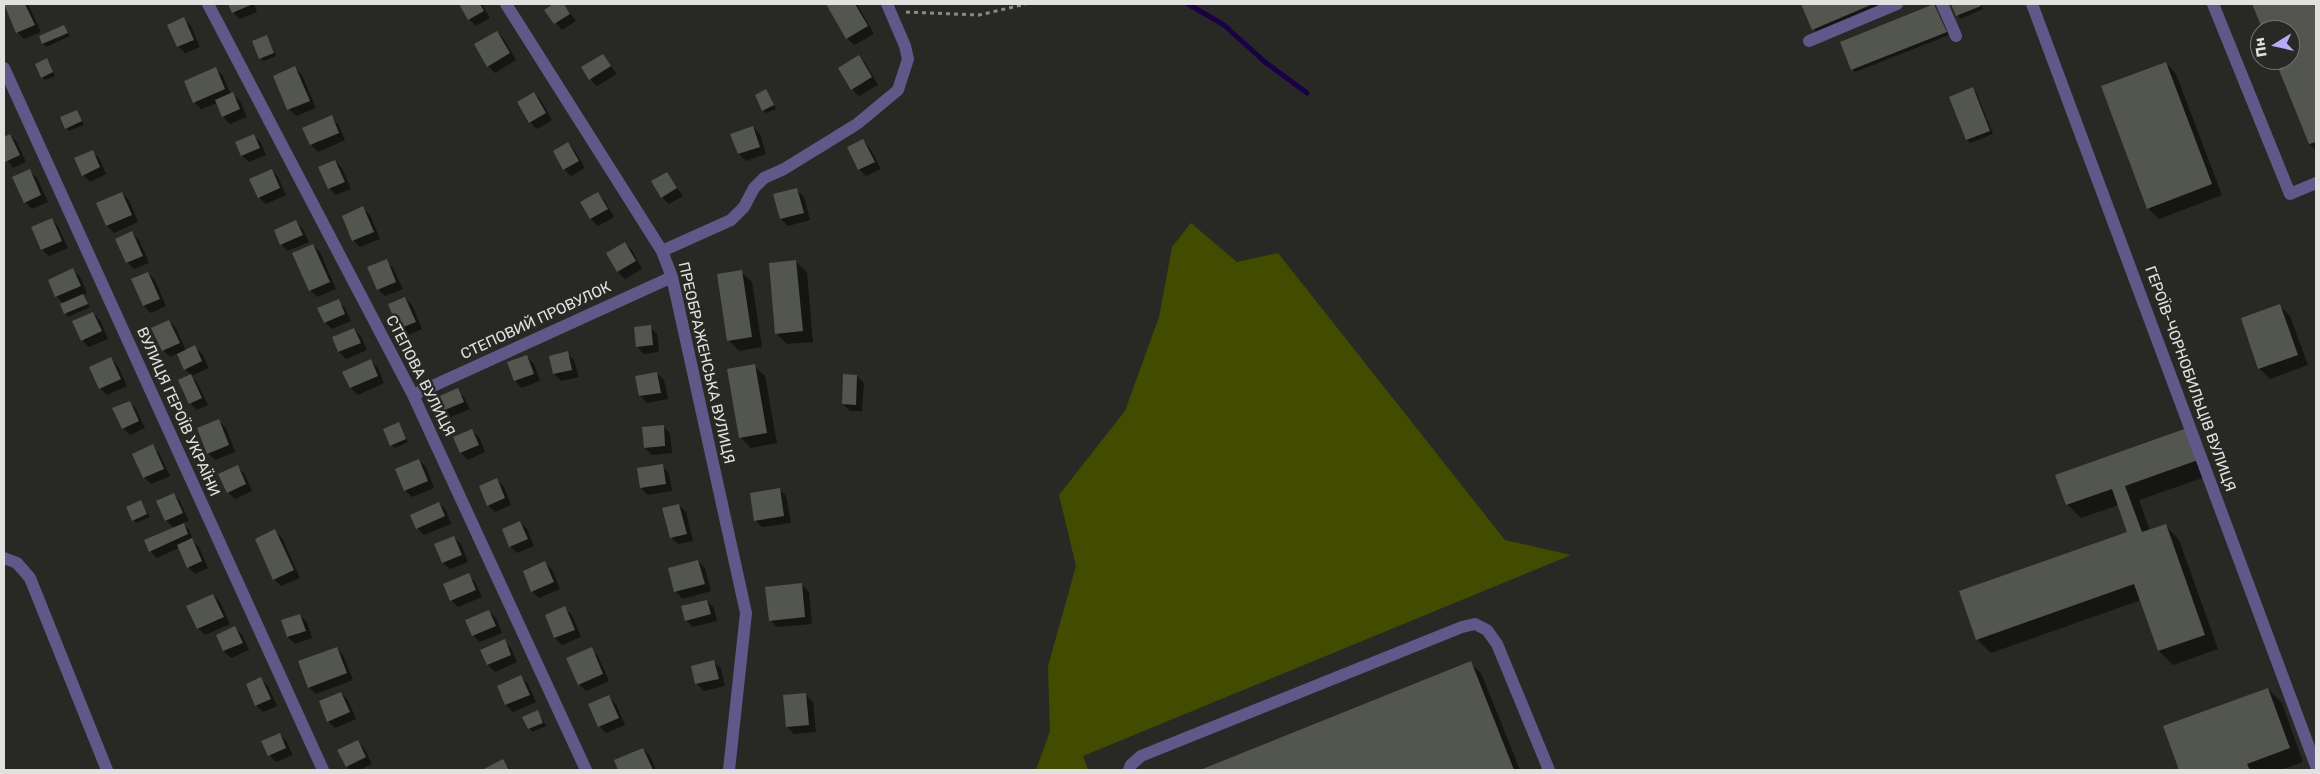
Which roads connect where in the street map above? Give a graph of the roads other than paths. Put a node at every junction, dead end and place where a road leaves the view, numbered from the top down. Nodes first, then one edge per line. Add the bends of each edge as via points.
1 (208, 4) edge
2 (506, 4) edge
3 (1897, 4) edge
4 (1942, 4) edge
5 (2032, 4) edge
6 (2213, 4) edge
7 (889, 7) edge
8 (1956, 36) dead end
9 (1809, 41) dead end
10 (4, 68) edge
11 (2316, 183) edge
12 (662, 251) junction
13 (672, 277) junction
14 (413, 395) junction
15 (4, 558) edge
16 (2316, 766) edge
17 (107, 770) edge
18 (323, 770) edge
19 (586, 770) edge
20 (729, 770) edge
21 (1129, 770) edge
22 (1549, 770) edge

1 - 14 street, СТЕПОВА ВУЛИЦЯ
2 - 12 street, ПРЕОБРАЖЕНСЬКА ВУЛИЦЯ
3 - 9 street
4 - 8 street
5 - 16 street, ГЕРОЇВ-ЧОРНОБИЛЬЦІВ ВУЛИЦЯ
6 - 11 street via 2290,194
7 - 12 street via 908,59 898,90 857,124 764,178 731,220
10 - 18 street, ВУЛИЦЯ ГЕРОЇВ УКРАЇНИ
12 - 13 street, ПРЕОБРАЖЕНСЬКА ВУЛИЦЯ
13 - 14 street, СТЕПОВИЙ ПРОВУЛОК
13 - 20 street, ПРЕОБРАЖЕНСЬКА ВУЛИЦЯ via 746,613
14 - 19 street, СТЕПОВА ВУЛИЦЯ
15 - 17 street via 18,563 30,578
21 - 22 street via 1141,756 1462,626 1475,624 1488,630 1497,644

